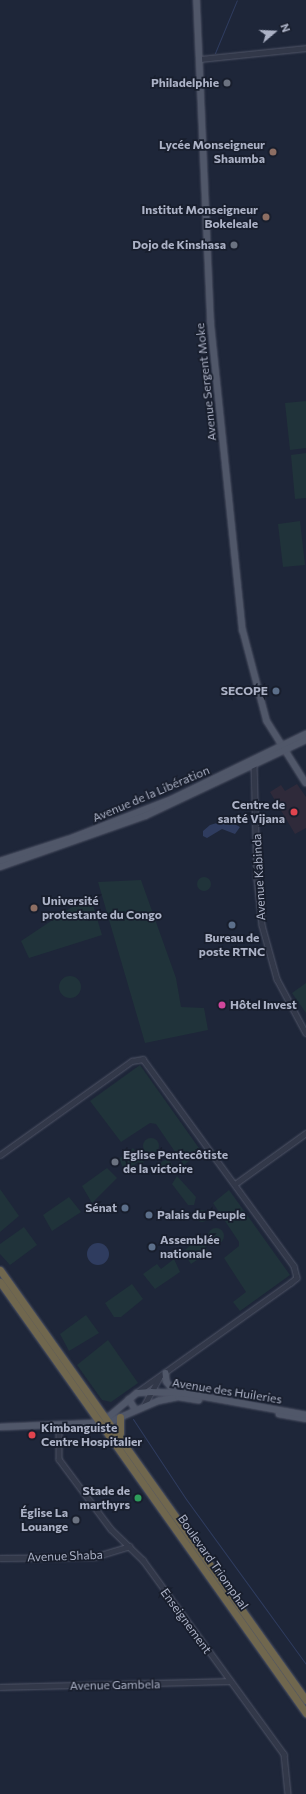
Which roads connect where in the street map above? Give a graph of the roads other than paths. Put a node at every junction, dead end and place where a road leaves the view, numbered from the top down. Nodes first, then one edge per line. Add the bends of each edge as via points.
1 (197, 0) edge
2 (306, 48) edge
3 (200, 59) junction
4 (306, 734) edge
5 (306, 740) edge
6 (283, 750) junction
7 (254, 760) junction
8 (255, 767) junction
9 (306, 783) edge
10 (0, 861) edge
11 (0, 867) edge
12 (306, 1033) edge
13 (306, 1133) edge
14 (0, 1155) edge
15 (235, 1184) junction
16 (0, 1270) edge
17 (0, 1282) edge
18 (166, 1373) junction
19 (159, 1378) junction
20 (150, 1392) junction
21 (175, 1392) junction
22 (137, 1393) junction
23 (195, 1397) junction
24 (129, 1399) junction
25 (143, 1407) junction
26 (136, 1410) junction
27 (306, 1415) edge
28 (120, 1417) junction
29 (306, 1419) edge
30 (104, 1422) junction
31 (0, 1427) edge
32 (59, 1427) junction
33 (0, 1430) edge
34 (124, 1443) junction
35 (129, 1546) junction
36 (0, 1558) edge
37 (230, 1681) junction
38 (0, 1687) edge
39 (306, 1700) edge
40 (306, 1713) edge
41 (288, 1794) edge

1 - 3 main road, Avenue Sergent Moke
2 - 3 street
3 - 6 main road, Avenue Sergent Moke via 211,322 243,630 262,709
4 - 6 main road, Avenue de la Libération
5 - 6 main road, Avenue de la Libération
6 - 7 main road, Avenue de la Libération
6 - 8 main road, Avenue de la Libération
6 - 9 main road, Avenue Sergent Moke
7 - 8 street, Avenue Kabinda
7 - 10 main road, Avenue de la Libération via 127,817
8 - 11 main road, Avenue de la Libération via 145,816
8 - 12 street, Avenue Kabinda via 257,879 262,925 277,979
13 - 15 street
14 - 15 street via 140,1058 146,1061
15 - 18 street via 294,1266 297,1278
16 - 30 highway, Boulevard Triomphal
17 - 30 highway, Boulevard Triomphal
18 - 19 street
18 - 21 main road via 166,1382
19 - 20 street
19 - 22 street
20 - 21 main road, Avenue des Huileries
20 - 22 main road, Avenue des Huileries
20 - 25 street
21 - 23 main road, Avenue des Huileries
22 - 24 main road
23 - 25 main road, Avenue des Huileries via 171,1398
23 - 27 main road, Avenue des Huileries
23 - 29 main road, Avenue des Huileries
24 - 26 main road
24 - 30 main road
25 - 26 main road, Avenue des Huileries
26 - 28 main road, Avenue des Huileries
28 - 30 main road, Avenue des Huileries
28 - 34 highway via 118,1426
30 - 32 main road, Avenue des Huileries
30 - 34 highway, Boulevard Triomphal
30 - 40 highway, Boulevard Triomphal
31 - 32 main road
32 - 33 main road
32 - 35 street, Enseignement via 60,1459 111,1529
34 - 39 highway, Boulevard Triomphal
35 - 36 street, Avenue Shaba via 94,1557
35 - 37 street, Enseignement
37 - 38 street, Avenue Gambela
37 - 41 street, Enseignement via 284,1754

